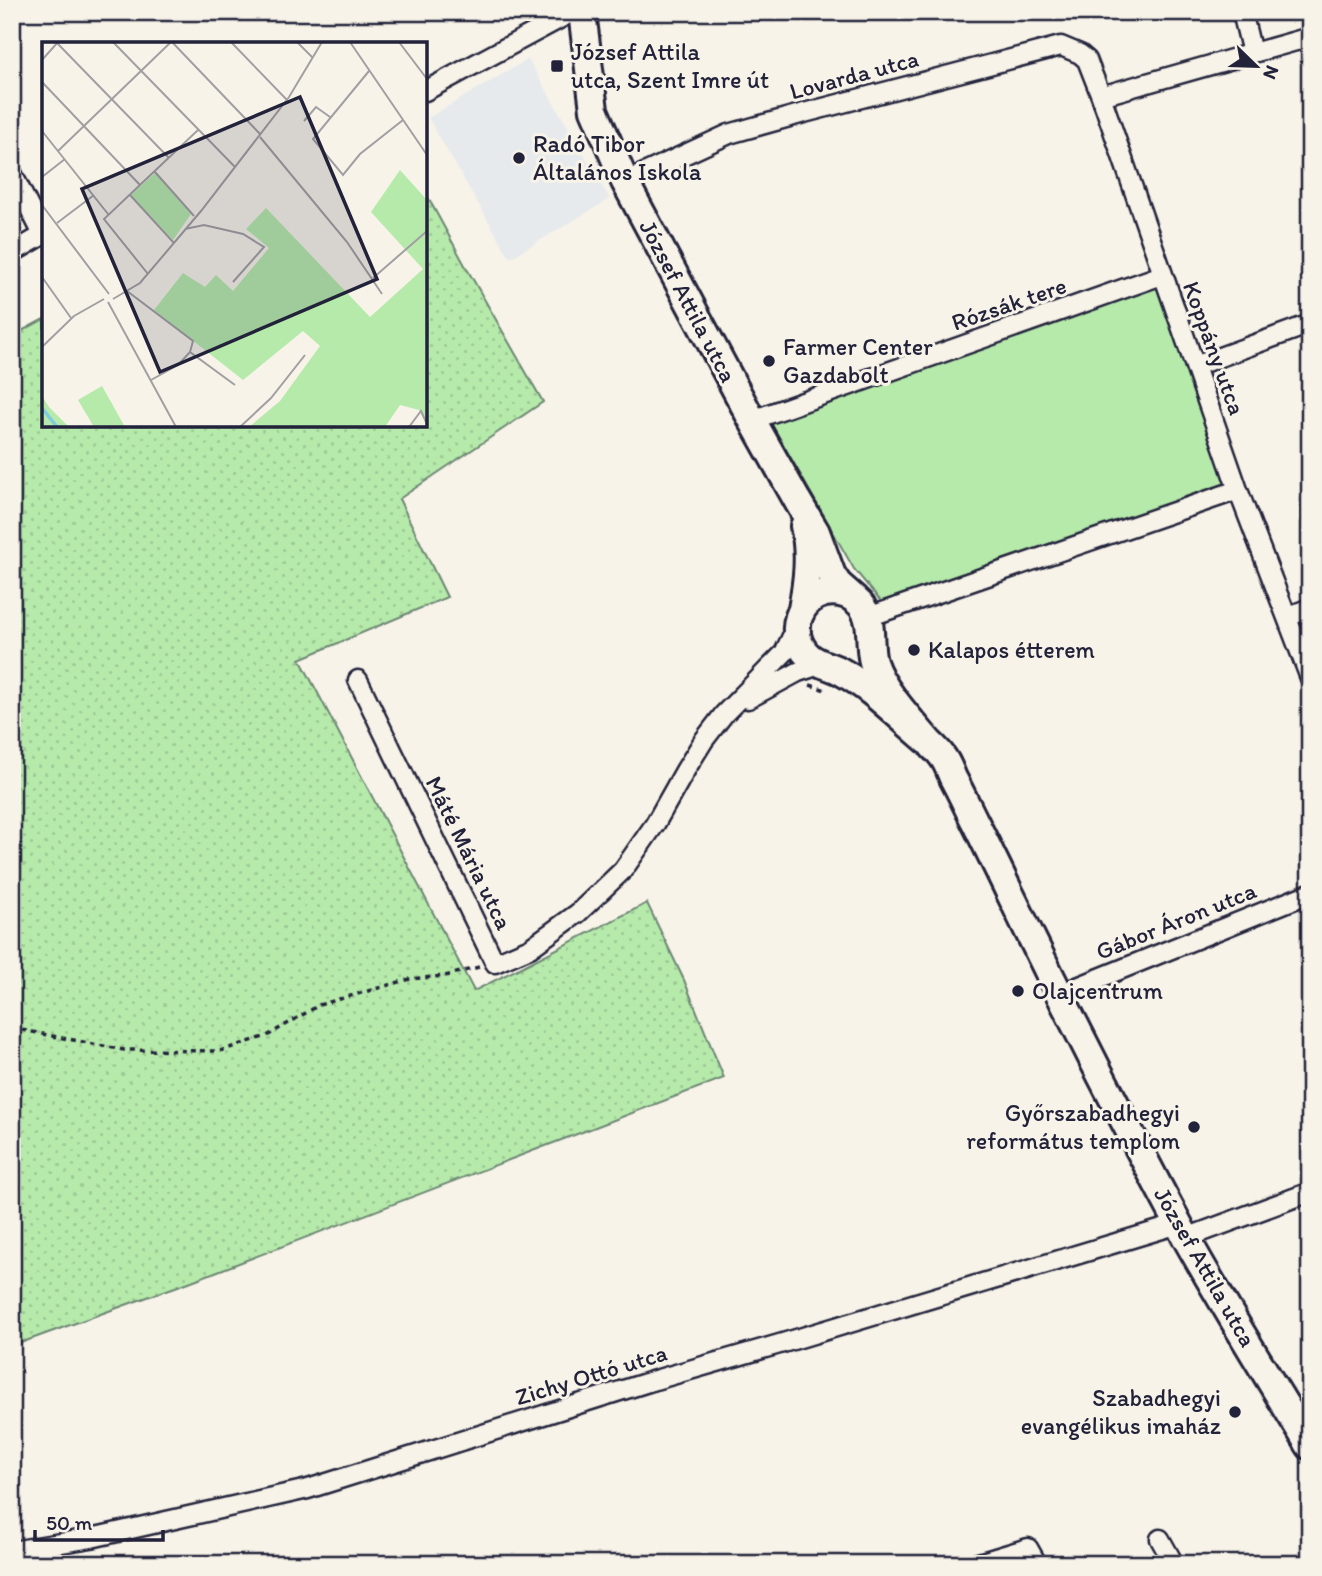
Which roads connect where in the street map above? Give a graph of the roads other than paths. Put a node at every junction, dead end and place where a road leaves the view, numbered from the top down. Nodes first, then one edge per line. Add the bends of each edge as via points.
1 (572, 12) edge
2 (582, 12) edge
3 (1242, 12) edge
4 (1310, 37) edge
5 (1061, 46) joint
6 (1252, 53) junction
7 (427, 90) edge
8 (1101, 96) junction
9 (12, 173) edge
10 (625, 182) junction
11 (42, 234) edge
12 (42, 237) edge
13 (12, 253) edge
14 (1162, 275) junction
15 (1310, 324) edge
16 (1195, 366) junction
17 (752, 420) junction
18 (1238, 490) junction
19 (796, 500) junction
20 (1310, 608) edge
21 (864, 616) junction
22 (1287, 617) junction
23 (799, 619) junction
24 (826, 665) junction
25 (1310, 678) edge
26 (358, 680) dead end
27 (724, 714) junction
28 (934, 748) junction
29 (1310, 893) edge
30 (1060, 994) junction
31 (1310, 1192) edge
32 (1183, 1231) junction
33 (1310, 1446) edge
34 (1160, 1539) dead end
35 (16, 1555) edge
36 (975, 1564) edge
37 (1037, 1564) edge
38 (1174, 1564) edge

1 - 7 street
2 - 10 street, József Attila utca via 594,110
3 - 6 street
4 - 6 street
5 - 8 street, Koppány utca via 1087,60
5 - 10 street, Lovarda utca via 729,134
6 - 8 street
8 - 14 street, Koppány utca
9 - 11 street
10 - 17 street, József Attila utca
12 - 13 street
14 - 16 street, Koppány utca
14 - 17 street, Rózsák tere
15 - 16 street
16 - 18 street, Koppány utca
17 - 19 street, József Attila utca
18 - 21 street
18 - 22 street, Koppány utca
19 - 21 street via 816,532 832,575
19 - 23 street via 808,558
20 - 22 street
21 - 23 street via 846,595 834,592 809,602
21 - 24 street via 867,643 855,659
21 - 28 street, József Attila utca via 872,661 880,677
22 - 25 street, Koppány utca
23 - 24 street, József Attila utca via 798,640 804,651
23 - 27 street, Máté Mária utca via 784,653
24 - 27 street, Máté Mária utca via 785,679
24 - 28 street, József Attila utca via 859,684
26 - 27 street, Máté Mária utca via 495,963 530,948 578,914 623,870
28 - 30 street, József Attila utca via 942,755
29 - 30 street, Gábor Áron utca
30 - 32 street, József Attila utca
31 - 32 street, Zichy Ottó utca
32 - 33 street, József Attila utca
32 - 35 street, Zichy Ottó utca via 655,1380 308,1489
34 - 38 street
36 - 37 street via 1028,1548

